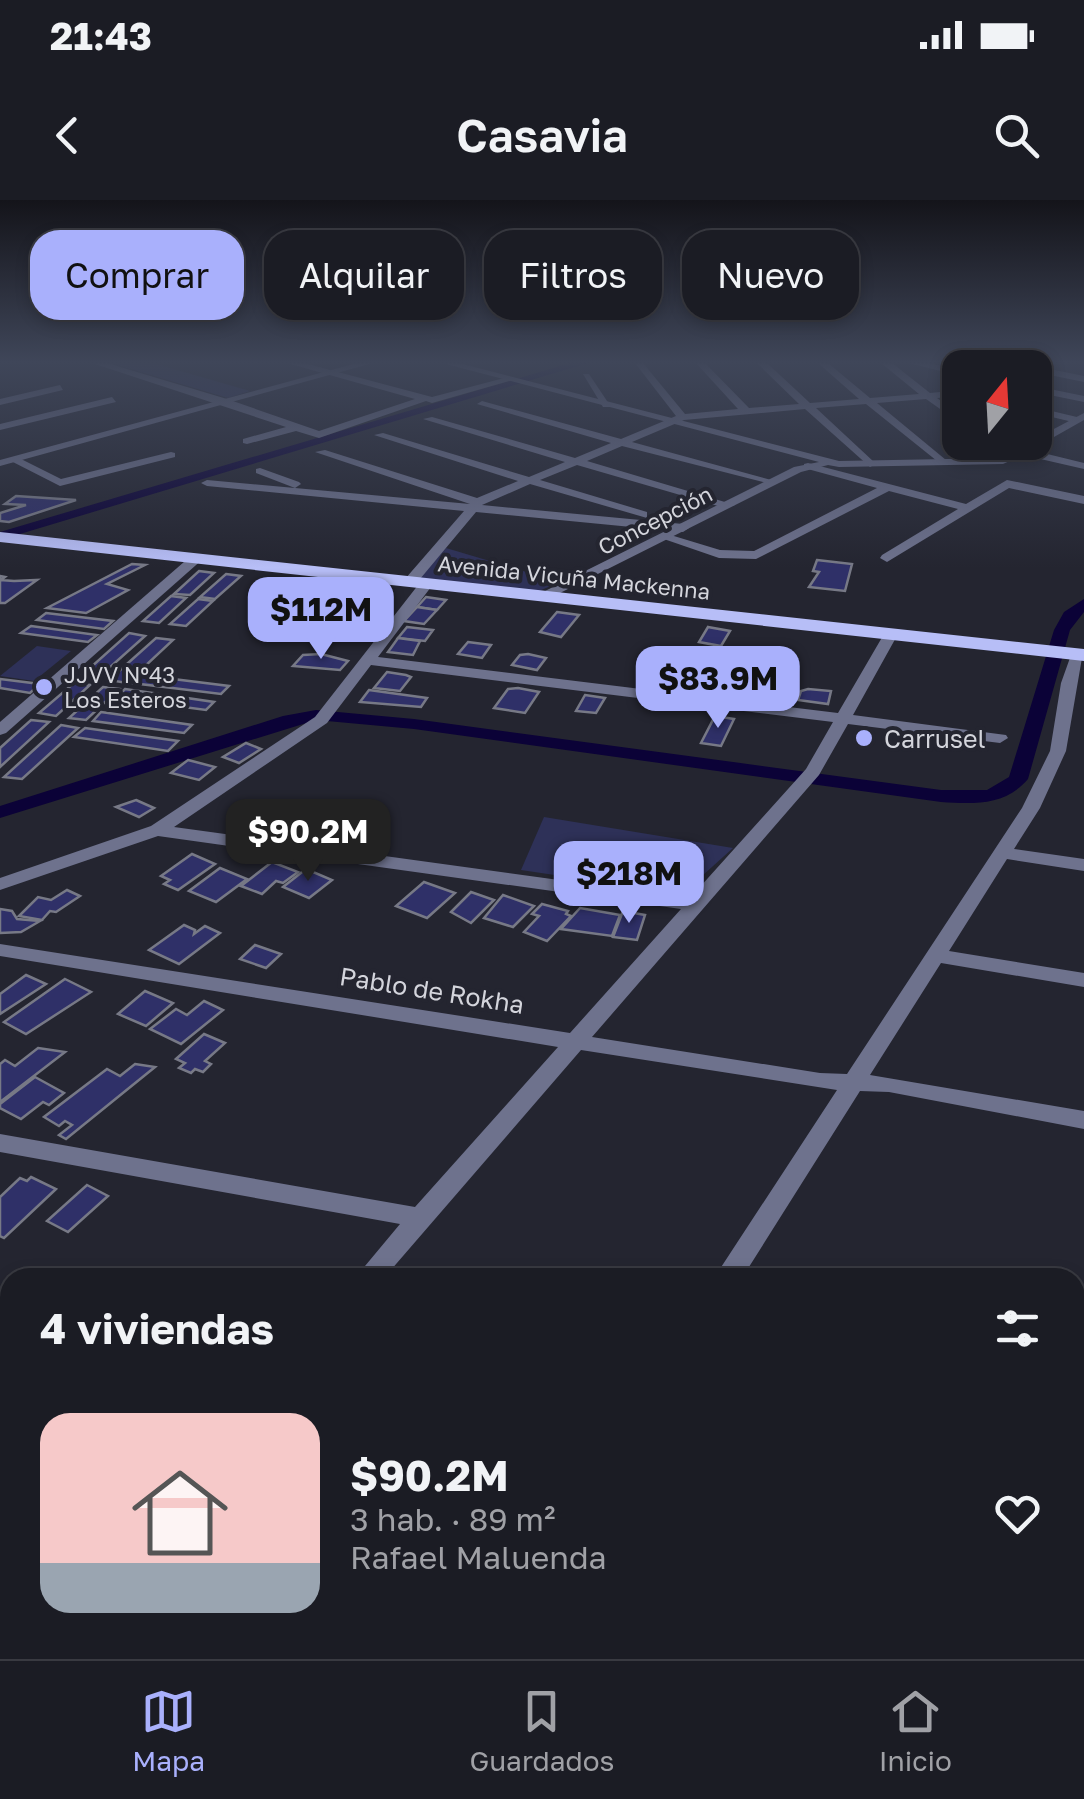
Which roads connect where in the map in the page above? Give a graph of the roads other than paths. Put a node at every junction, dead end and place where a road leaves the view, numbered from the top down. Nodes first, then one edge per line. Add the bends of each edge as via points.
1 (123, 431) edge
2 (283, 431) edge
3 (308, 431) edge
4 (334, 431) edge
5 (470, 431) edge
6 (580, 431) edge
7 (646, 431) edge
8 (720, 431) edge
9 (834, 431) edge
10 (904, 431) edge
11 (379, 436) dead end
12 (246, 441) dead end
13 (619, 442) junction
14 (321, 452) dead end
15 (171, 455) dead end
16 (963, 460) edge
17 (1047, 460) edge
18 (6, 461) edge
19 (575, 461) junction
20 (942, 462) junction
21 (838, 464) junction
22 (870, 464) junction
23 (808, 466) junction
24 (1084, 466) edge
25 (260, 471) dead end
26 (529, 481) junction
27 (206, 483) dead end
28 (771, 484) junction
29 (888, 487) junction
30 (320, 494) junction
31 (1084, 500) edge
32 (729, 504) junction
33 (474, 505) junction
34 (967, 508) junction
35 (683, 528) junction
36 (2, 537) edge
37 (664, 538) junction
38 (196, 558) junction
39 (887, 558) dead end
40 (419, 582) junction
41 (546, 596) junction
42 (891, 634) junction
43 (1081, 655) edge
44 (369, 660) junction
45 (842, 719) junction
46 (0, 730) edge
47 (1000, 738) dead end
48 (157, 830) junction
49 (1002, 853) junction
50 (1084, 865) edge
51 (0, 884) edge
52 (696, 905) junction
53 (0, 950) edge
54 (937, 956) junction
55 (1084, 980) edge
56 (577, 1040) junction
57 (856, 1082) junction
58 (1084, 1120) edge
59 (0, 1144) edge
60 (422, 1218) junction
61 (377, 1268) edge
62 (734, 1268) edge

1 - 18 street
2 - 12 street
3 - 4 street
5 - 19 street
6 - 13 street
7 - 13 street
8 - 21 street
9 - 22 street
10 - 20 street
11 - 26 street
13 - 19 street
13 - 28 street
14 - 33 street
15 - 18 street via 60,483
16 - 20 street
17 - 24 street
19 - 26 street
19 - 32 street
20 - 22 street
21 - 22 street
21 - 23 street, Concepción
23 - 28 street, Concepción
23 - 29 street
25 - 30 street
26 - 33 street
26 - 35 street
27 - 30 street
28 - 32 street, Concepción
29 - 34 street
29 - 37 street via 756,555 719,554
30 - 33 street
31 - 34 street via 1012,483
32 - 35 street, Concepción
33 - 35 street
33 - 40 street
34 - 39 street
35 - 37 street, Concepción
36 - 38 main road, Avenida Vicuña Mackenna
37 - 41 street, Concepción
38 - 40 main road, Avenida Vicuña Mackenna
38 - 46 street
40 - 41 main road, Avenida Vicuña Mackenna
40 - 44 street
41 - 42 main road, Avenida Vicuña Mackenna
42 - 43 main road, Avenida Vicuña Mackenna
42 - 45 street
43 - 49 street via 1069,683 1058,751
44 - 45 street
44 - 48 street via 314,726
45 - 47 street
45 - 52 street via 809,776
48 - 51 street
48 - 52 street
49 - 50 street
49 - 54 street
52 - 56 street
53 - 56 street, Pablo de Rokha
54 - 55 street
54 - 57 street
56 - 57 street, Pablo de Rokha
56 - 60 street
57 - 58 street, Pablo de Rokha
57 - 62 street
59 - 60 street
60 - 61 street

